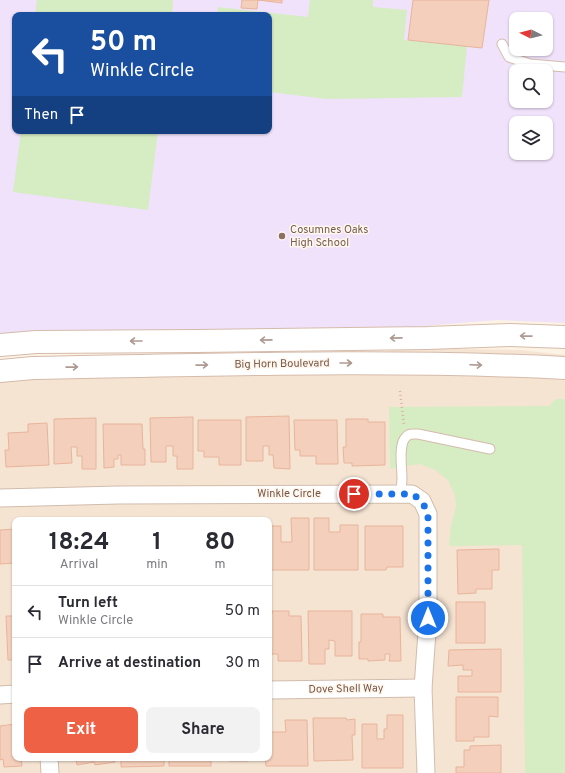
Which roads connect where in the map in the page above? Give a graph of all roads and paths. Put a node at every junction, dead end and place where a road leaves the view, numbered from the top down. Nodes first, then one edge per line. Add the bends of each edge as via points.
1 (502, 44) dead end
2 (565, 67) edge
3 (565, 337) edge
4 (0, 345) edge
5 (565, 368) edge
6 (0, 371) edge
7 (400, 392) dead end
8 (406, 436) junction
9 (490, 449) dead end
10 (401, 494) junction
11 (0, 498) edge
12 (423, 688) junction
13 (272, 690) edge
14 (0, 694) edge
15 (12, 694) edge
16 (49, 761) edge
17 (50, 773) edge
18 (426, 773) edge

1 - 2 lane via 509,57 530,64
3 -> 4 main road via 510,335 36,342
6 -> 5 main road, Big Horn Boulevard via 41,368 342,363
7 - 8 path
8 - 9 lane via 418,434
8 - 10 lane via 401,450
10 - 11 street, Winkle Circle
10 - 12 street, Winkle Circle via 412,494 422,501 428,514 428,618
12 - 13 street, Dove Shell Way
12 - 18 street, Winkle Circle
14 - 15 street
16 - 17 street

